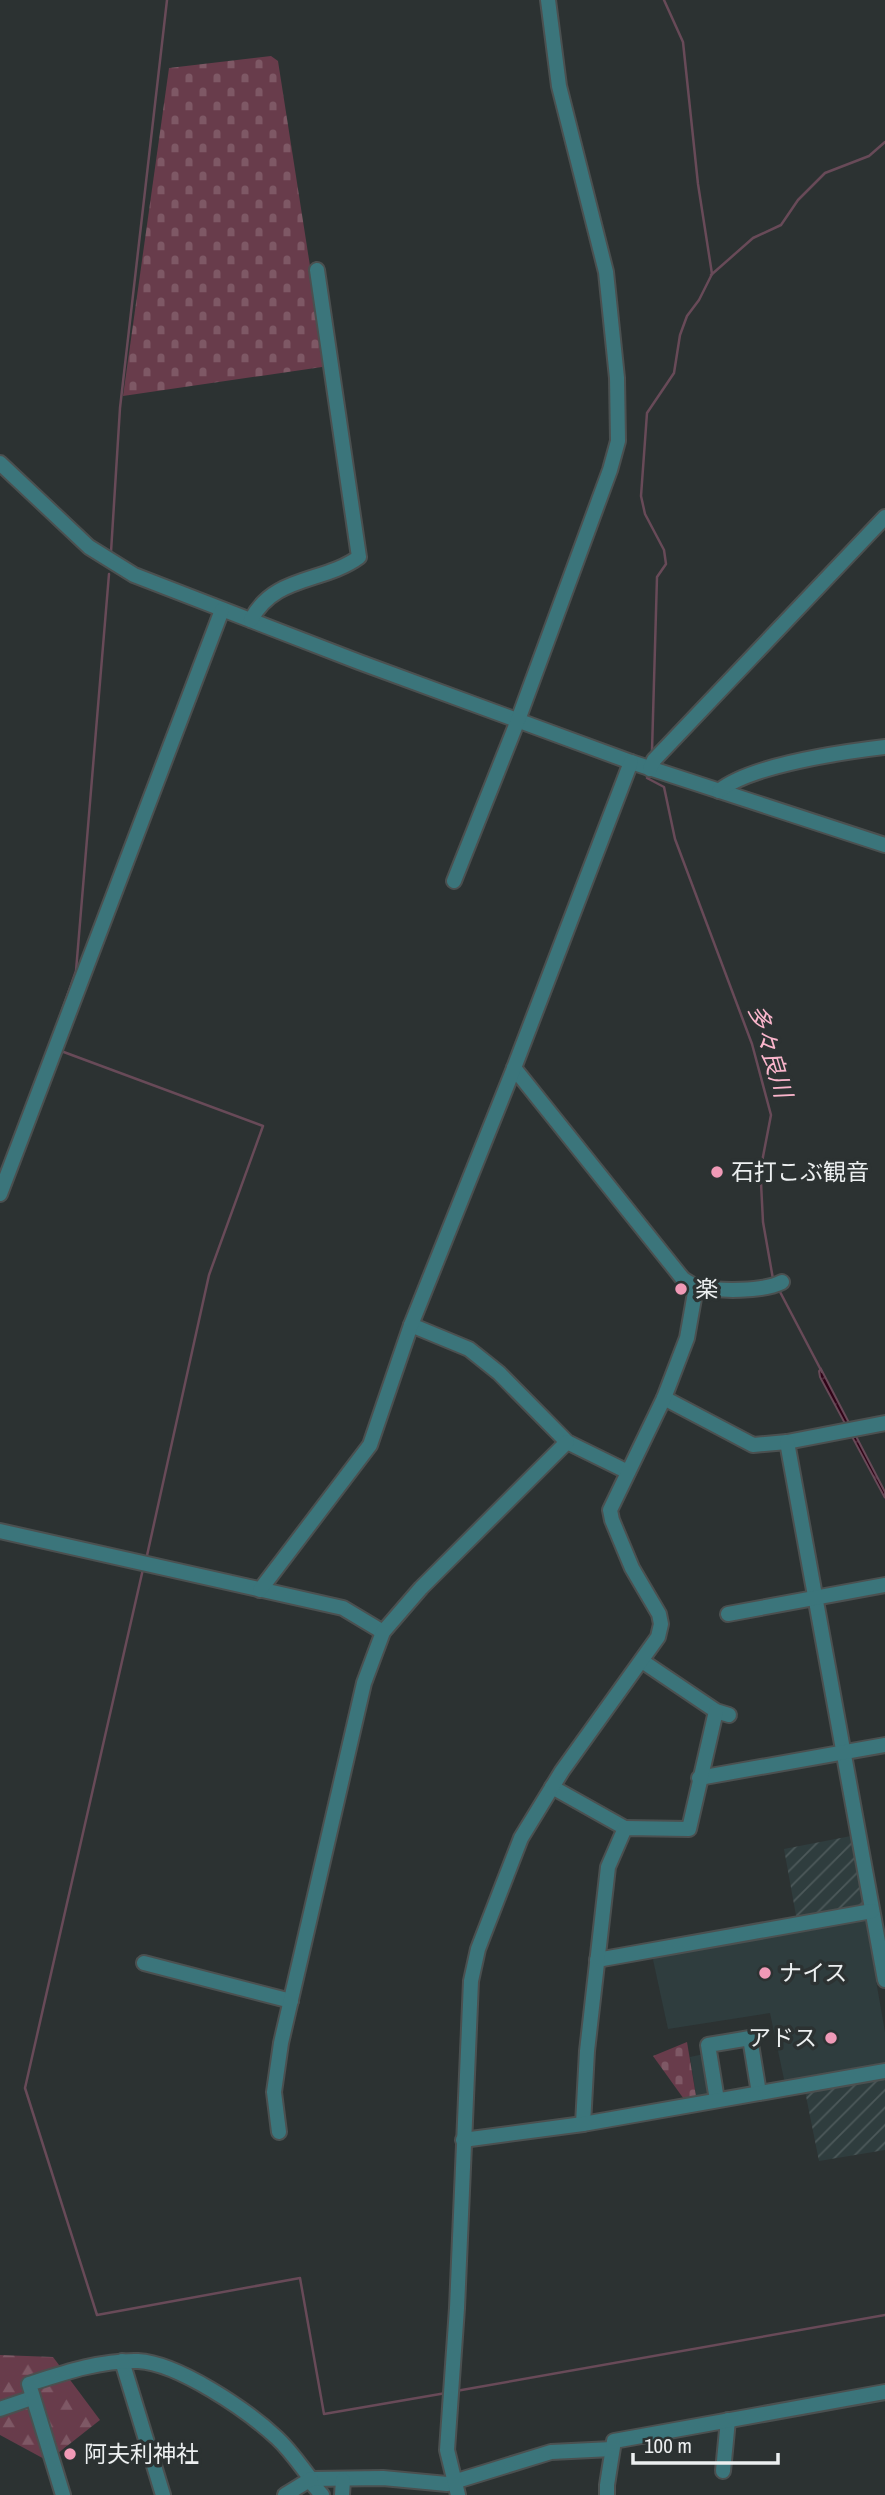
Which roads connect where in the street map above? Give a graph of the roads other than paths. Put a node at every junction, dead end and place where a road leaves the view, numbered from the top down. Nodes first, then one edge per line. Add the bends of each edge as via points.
1 (548, 0) edge
2 (317, 270) dead end
3 (0, 463) edge
4 (885, 517) edge
5 (222, 610) junction
6 (251, 621) junction
7 (518, 720) junction
8 (885, 747) edge
9 (631, 762) junction
10 (650, 769) junction
11 (719, 791) junction
12 (885, 845) edge
13 (454, 881) dead end
14 (514, 1068) junction
15 (0, 1194) edge
16 (782, 1282) dead end
17 (695, 1287) junction
18 (411, 1325) junction
19 (664, 1398) junction
20 (885, 1423) edge
21 (567, 1442) junction
22 (787, 1442) junction
23 (628, 1472) junction
24 (0, 1531) edge
25 (885, 1585) edge
26 (260, 1590) junction
27 (815, 1597) junction
28 (728, 1614) dead end
29 (383, 1632) junction
30 (642, 1661) junction
31 (885, 1745) edge
32 (843, 1752) junction
33 (699, 1778) junction
34 (552, 1787) junction
35 (625, 1828) junction
36 (872, 1911) junction
37 (597, 1960) junction
38 (144, 1962) dead end
39 (885, 1980) edge
40 (291, 2001) junction
41 (885, 2071) edge
42 (759, 2093) junction
43 (716, 2100) junction
44 (583, 2124) junction
45 (279, 2132) dead end
46 (463, 2140) junction
47 (122, 2361) junction
48 (885, 2392) edge
49 (32, 2398) junction
50 (0, 2409) edge
51 (727, 2420) junction
52 (612, 2449) junction
53 (723, 2471) dead end
54 (310, 2479) junction
55 (343, 2488) edge
56 (455, 2488) edge
57 (63, 2495) edge
58 (163, 2495) edge
59 (285, 2495) edge
60 (322, 2495) edge
61 (607, 2495) edge

1 - 7 street via 559,86 606,272 618,441
2 - 6 street via 359,557 273,593
3 - 5 street via 99,555 134,575
4 - 10 street
5 - 6 street
5 - 15 street
6 - 7 street
7 - 9 street
7 - 13 street
8 - 11 street via 786,765 734,781
9 - 10 street
9 - 14 street
10 - 11 street
11 - 12 street
14 - 17 street
14 - 18 street
16 - 17 street via 772,1287
17 - 19 street via 687,1338
18 - 21 street via 469,1349
18 - 26 street via 370,1445
19 - 22 street via 749,1444
19 - 23 street
20 - 22 street
21 - 23 street
21 - 29 street
22 - 27 street
23 - 30 street via 610,1510 612,1520 661,1625 659,1637
24 - 26 street
25 - 27 street
26 - 29 street via 343,1608
27 - 28 street
27 - 32 street
29 - 40 street via 363,1683
30 - 33 street via 722,1713
30 - 34 street
31 - 32 street
32 - 33 street
32 - 36 street
33 - 35 street via 689,1829
34 - 35 street
34 - 46 street via 521,1838 478,1949 470,2003
35 - 37 street via 608,1867
36 - 37 street
36 - 39 street
37 - 44 street
38 - 40 street
40 - 45 street via 274,2092
41 - 42 street
42 - 43 street
42 - 43 street via 750,2038 708,2045
43 - 44 street
44 - 46 street
46 - 56 street via 447,2450
47 - 49 street via 29,2384
47 - 54 street via 167,2366 201,2384 277,2438
47 - 58 street
48 - 51 street
49 - 50 street
49 - 57 street
51 - 52 street via 614,2441
51 - 53 street
52 - 56 street via 551,2452
52 - 61 street
54 - 55 street
54 - 59 street
54 - 60 street
55 - 56 street via 383,2478

